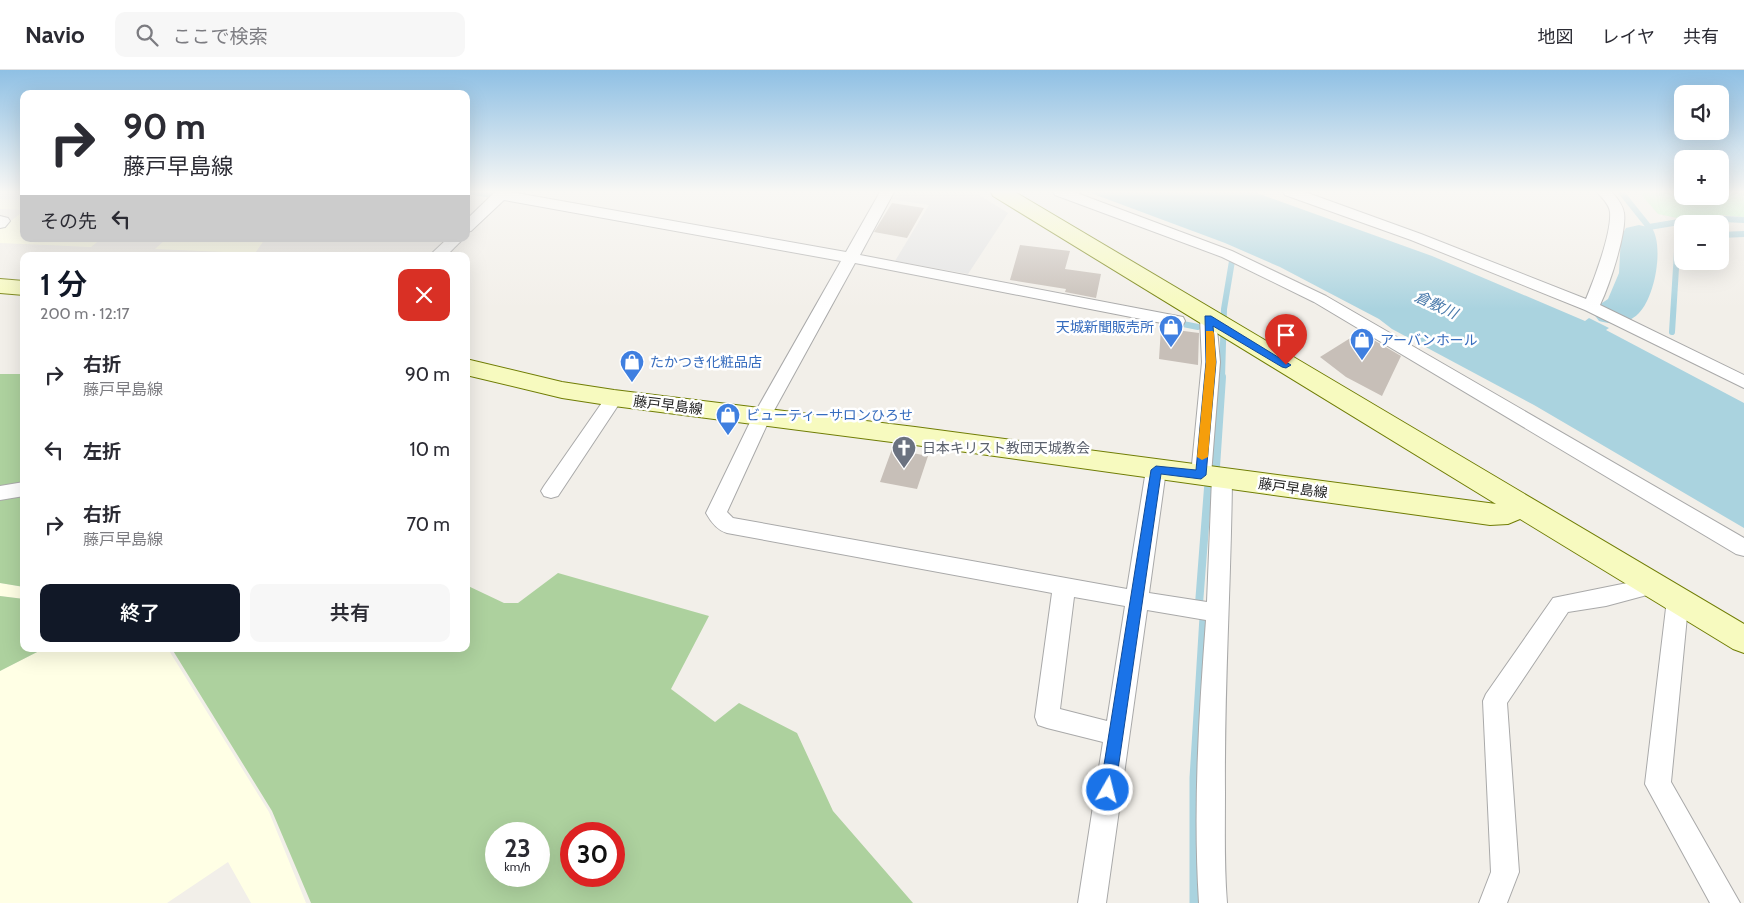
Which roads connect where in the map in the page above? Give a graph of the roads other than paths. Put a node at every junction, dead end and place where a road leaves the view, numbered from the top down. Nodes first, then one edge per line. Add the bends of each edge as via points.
1 (702, 231) edge
2 (865, 231) edge
3 (1064, 231) edge
4 (1165, 231) edge
5 (1399, 231) edge
6 (1614, 231) edge
7 (452, 242) edge
8 (441, 252) edge
9 (850, 258) junction
10 (0, 286) edge
11 (20, 288) edge
12 (1591, 307) junction
13 (1177, 321) dead end
14 (1218, 324) junction
15 (470, 368) edge
16 (1744, 382) edge
17 (614, 398) junction
18 (762, 416) junction
19 (1156, 470) junction
20 (1211, 477) junction
21 (20, 490) edge
22 (551, 491) dead end
23 (0, 493) edge
24 (1518, 504) junction
25 (1744, 548) edge
26 (1064, 585) junction
27 (1654, 586) junction
28 (1138, 598) junction
29 (1207, 611) junction
30 (1744, 640) edge
31 (1116, 734) junction
32 (1092, 903) edge
33 (1213, 903) edge
34 (1493, 903) edge
35 (1726, 903) edge

1 - 9 street
2 - 9 street
3 - 14 main road
4 - 25 street via 1227,254 1320,299
5 - 12 street
6 - 12 street via 1598,294
7 - 8 street
9 - 13 street
9 - 18 street
10 - 11 main road
12 - 16 street
14 - 20 street via 1211,362
14 - 24 main road
15 - 17 main road, 藤戸早島線 via 562,390
17 - 18 main road, 藤戸早島線
17 - 22 street
18 - 19 main road, 藤戸早島線
18 - 26 street via 716,513 727,525
19 - 20 main road, 藤戸早島線
19 - 28 street
20 - 24 main road, 藤戸早島線 via 1490,515 1508,514
20 - 29 street via 1220,569
21 - 23 street
24 - 27 main road
26 - 28 street
26 - 31 street via 1046,717
27 - 30 main road
27 - 34 street via 1561,604 1495,701 1505,872
27 - 35 street via 1677,606 1658,784
28 - 29 street
28 - 31 street
29 - 33 street via 1212,709
31 - 32 street

